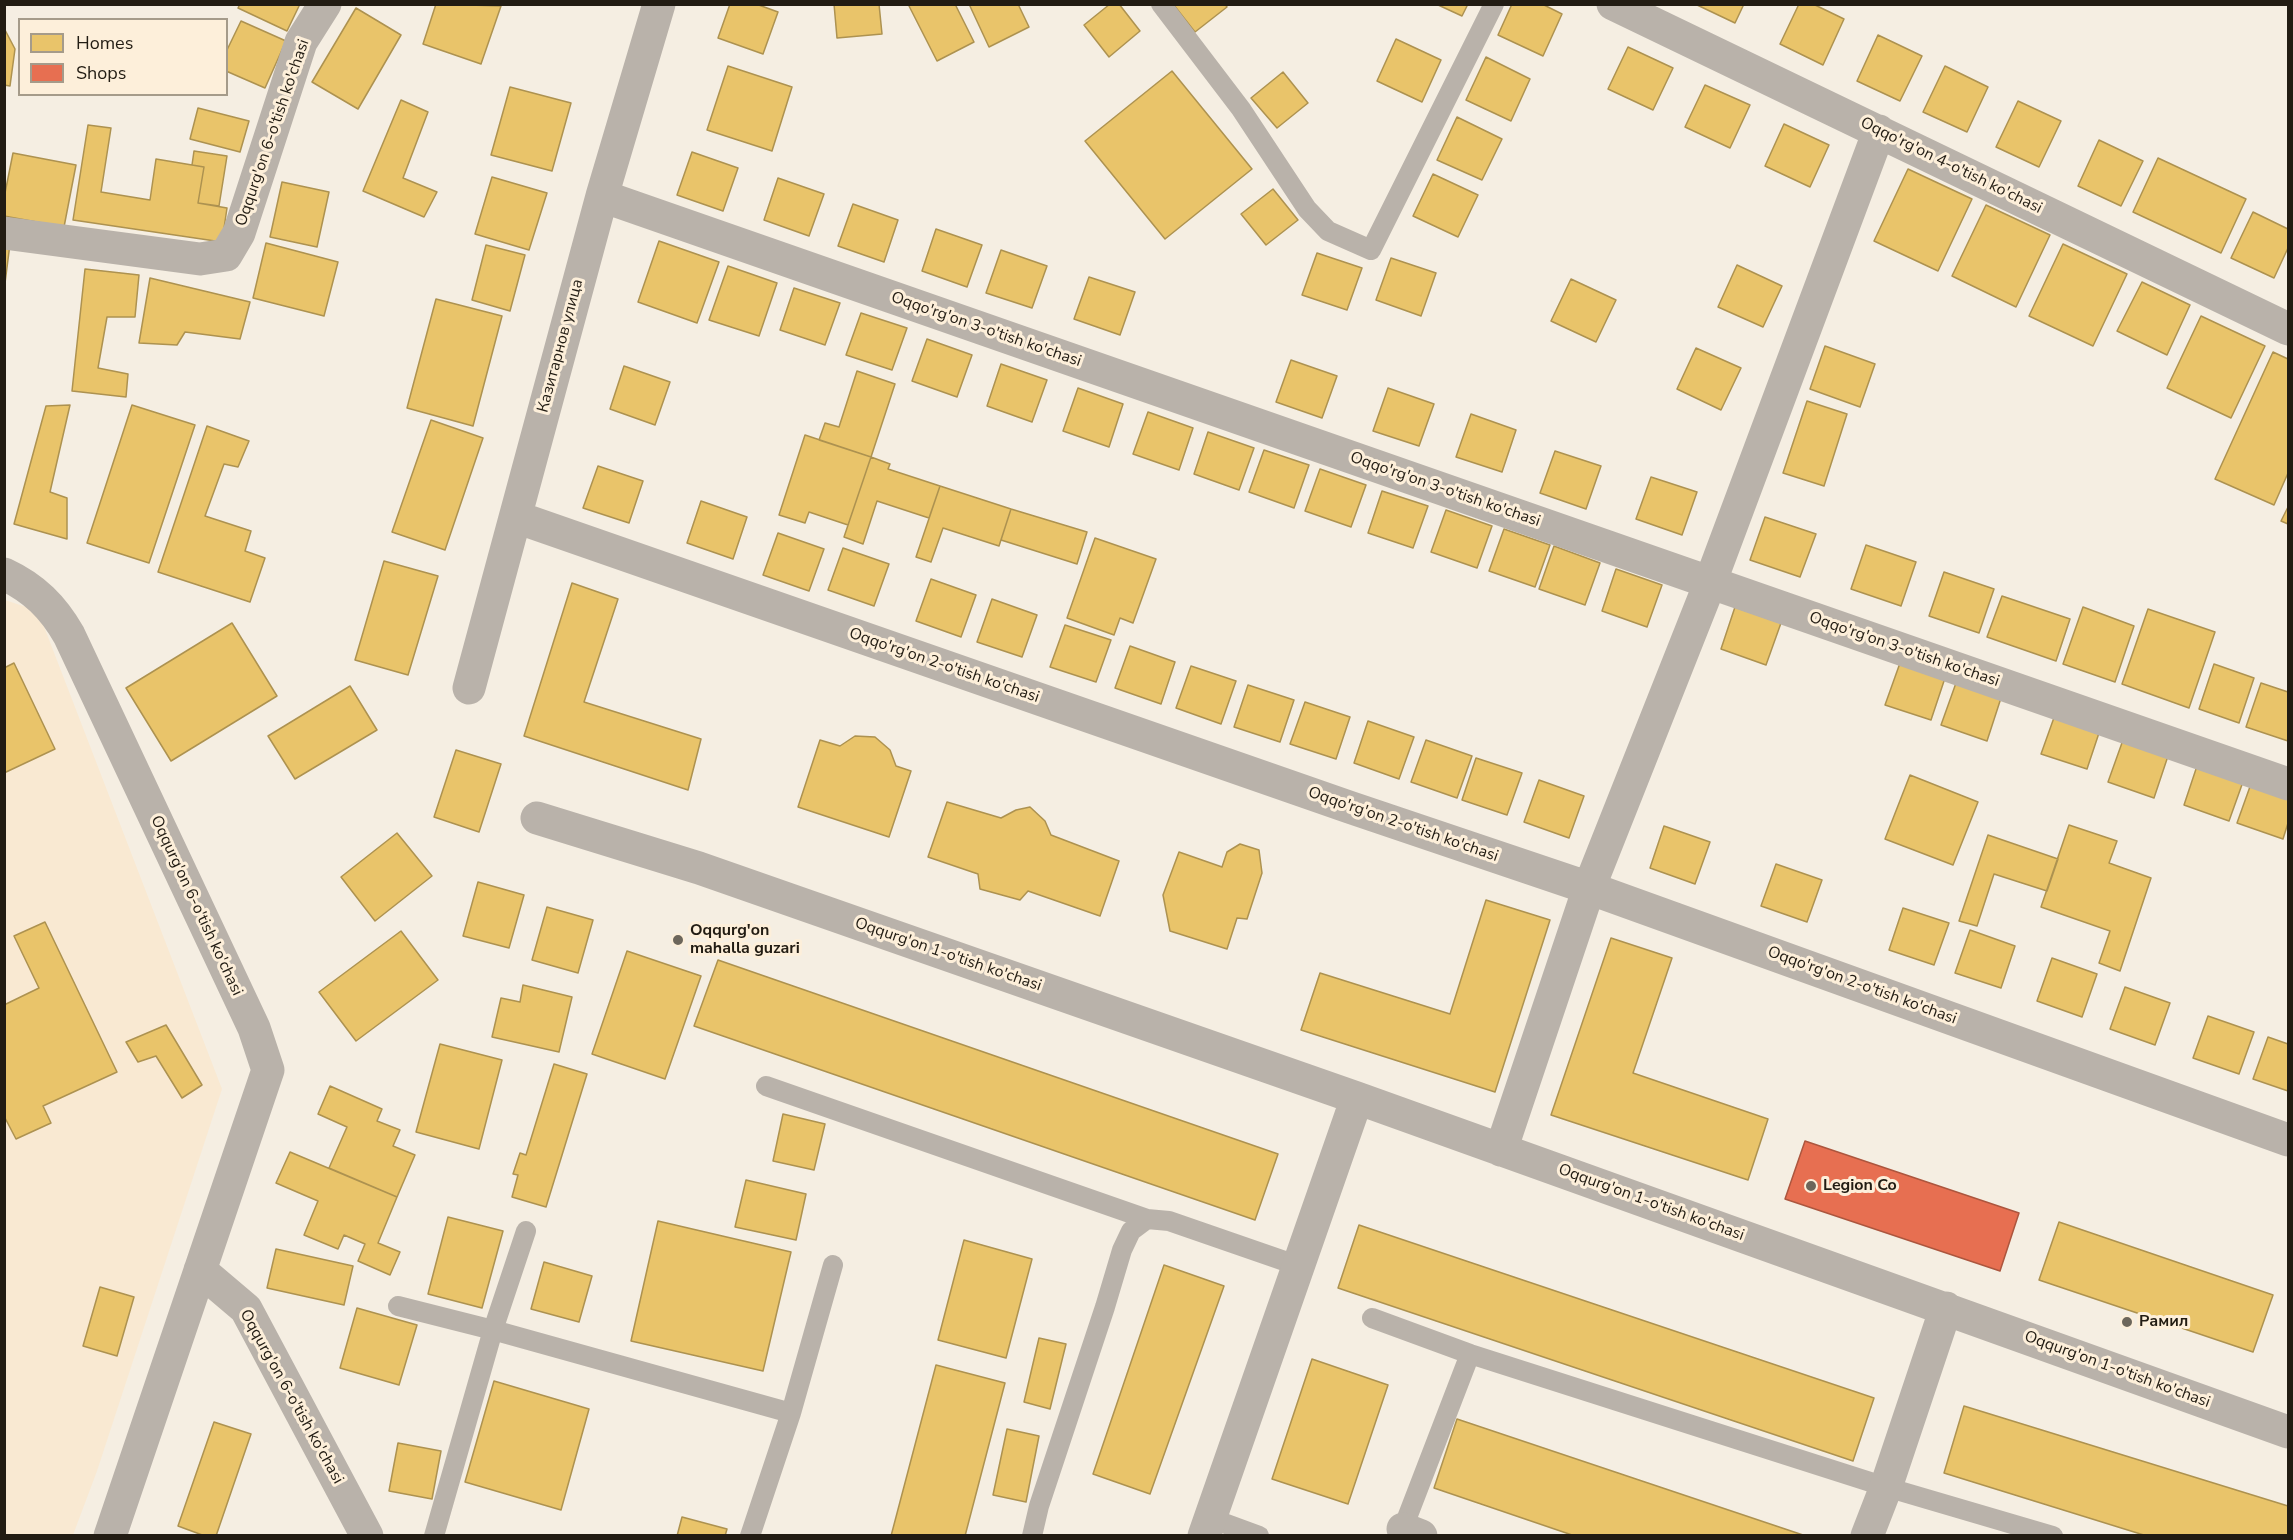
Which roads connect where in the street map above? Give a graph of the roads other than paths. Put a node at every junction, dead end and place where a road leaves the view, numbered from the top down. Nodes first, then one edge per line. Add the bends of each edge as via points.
1 (325, 4) edge
2 (659, 4) edge
3 (1161, 4) edge
4 (1494, 4) edge
5 (1613, 4) edge
6 (1879, 130) junction
7 (602, 196) junction
8 (4, 233) edge
9 (2289, 329) edge
10 (516, 517) junction
11 (4, 574) edge
12 (1710, 583) junction
13 (469, 688) dead end
14 (2289, 783) edge
15 (537, 818) dead end
16 (1589, 888) junction
17 (766, 1086) dead end
18 (1357, 1098) junction
19 (2289, 1140) edge
20 (1501, 1150) junction
21 (1148, 1219) junction
22 (526, 1231) dead end
23 (833, 1265) dead end
24 (1299, 1266) junction
25 (200, 1270) junction
26 (398, 1306) dead end
27 (1946, 1308) junction
28 (1372, 1317) dead end
29 (493, 1330) junction
30 (1470, 1354) junction
31 (791, 1413) junction
32 (2289, 1432) edge
33 (1886, 1487) junction
34 (1207, 1527) edge
35 (1408, 1533) edge
36 (110, 1536) edge
37 (367, 1536) edge
38 (434, 1536) edge
39 (750, 1536) edge
40 (1032, 1536) edge
41 (1259, 1536) edge
42 (1867, 1536) edge
43 (2053, 1536) edge

1 - 8 street, Oqqurg'on 6-o'tish ko'chasi via 301,42 239,233 226,255 200,259
2 - 7 street, Казитарнов улица
3 - 4 lane via 1241,109 1306,208 1328,231 1371,250
5 - 6 street, Oqqo'rg'on 4-o'tish ko'chasi
6 - 9 street, Oqqo'rg'on 4-o'tish ko'chasi
6 - 12 street
7 - 10 street, Казитарнов улица
7 - 12 street, Oqqo'rg'on 3-o'tish ko'chasi
10 - 13 street, Казитарнов улица
10 - 16 street, Oqqo'rg'on 2-o'tish ko'chasi
11 - 25 street, Oqqurg'on 6-o'tish ko'chasi via 39,595 58,615 69,635 254,1028 268,1070
12 - 14 street, Oqqo'rg'on 3-o'tish ko'chasi
12 - 16 street
15 - 18 street, Oqqurg'on 1-o'tish ko'chasi via 699,868
16 - 19 street, Oqqo'rg'on 2-o'tish ko'chasi
16 - 20 street
17 - 21 lane
18 - 20 street, Oqqurg'on 1-o'tish ko'chasi
18 - 24 street
20 - 27 street, Oqqurg'on 1-o'tish ko'chasi
21 - 24 lane via 1170,1221
21 - 40 lane via 1131,1231 1122,1250
22 - 29 lane
23 - 31 lane
24 - 34 street
25 - 36 street, Oqqurg'on 6-o'tish ko'chasi
25 - 37 street, Oqqurg'on 6-o'tish ko'chasi via 246,1309
26 - 29 lane
27 - 32 street, Oqqurg'on 1-o'tish ko'chasi
27 - 33 street
28 - 30 lane
29 - 31 lane
29 - 38 lane
30 - 33 lane
30 - 35 lane
31 - 39 lane
33 - 42 street
33 - 43 lane
34 - 41 lane

